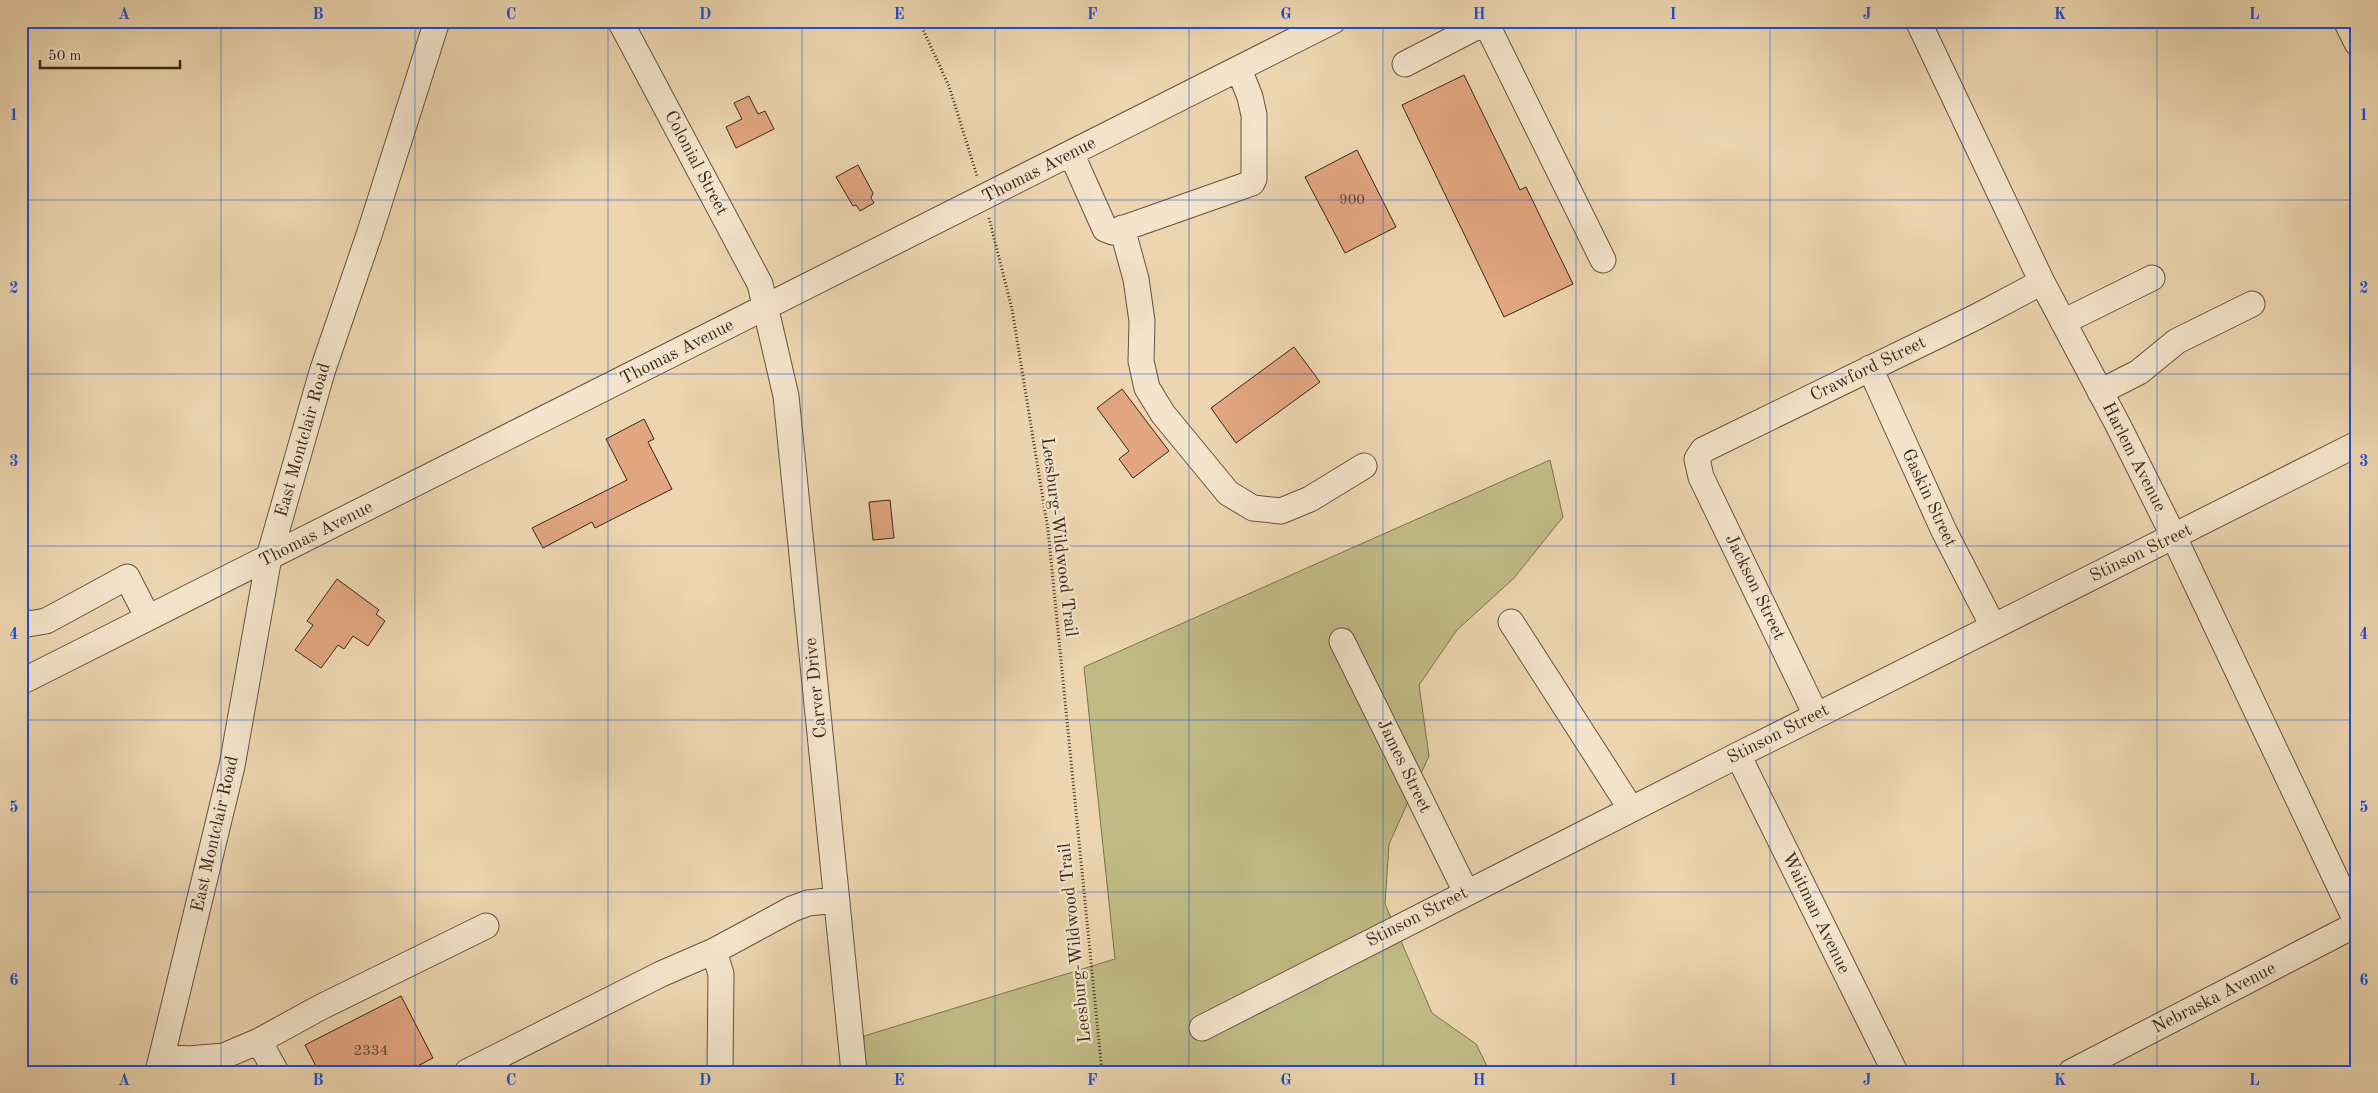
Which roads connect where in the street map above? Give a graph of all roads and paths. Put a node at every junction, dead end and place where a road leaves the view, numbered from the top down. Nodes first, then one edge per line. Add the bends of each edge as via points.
1 (437, 21) edge
2 (620, 21) edge
3 (919, 21) edge
4 (1333, 21) edge
5 (1918, 21) edge
6 (2346, 21) edge
7 (1485, 22) edge
8 (2357, 43) edge
9 (1405, 64) dead end
10 (1239, 68) junction
11 (1071, 154) junction
12 (984, 198) junction
13 (1122, 228) junction
14 (1603, 260) dead end
15 (2152, 278) dead end
16 (2042, 282) junction
17 (2252, 304) dead end
18 (766, 307) junction
19 (2063, 322) junction
20 (1870, 368) junction
21 (2100, 392) junction
22 (2357, 444) edge
23 (1697, 459) joint
24 (1364, 466) dead end
25 (2174, 537) junction
26 (269, 557) junction
27 (148, 618) junction
28 (21, 620) edge
29 (1510, 622) dead end
30 (1993, 626) junction
31 (1342, 641) dead end
32 (21, 682) edge
33 (1816, 715) junction
34 (1738, 755) junction
35 (1631, 809) junction
36 (1466, 892) junction
37 (837, 900) junction
38 (2357, 924) edge
39 (486, 926) dead end
40 (714, 951) junction
41 (1202, 1028) dead end
42 (260, 1041) junction
43 (160, 1064) edge
44 (276, 1072) edge
45 (467, 1072) edge
46 (720, 1072) edge
47 (854, 1072) edge
48 (1102, 1072) edge
49 (1895, 1072) edge
50 (2070, 1072) edge

1 - 26 street, East Montclair Road via 322,372
2 - 18 street, Colonial Street via 760,284
3 - 12 path, Leesburg-Wildwood Trail via 949,86
4 - 10 street, Thomas Avenue
5 - 16 street, Harlem Avenue
6 - 8 street
7 - 9 street
7 - 14 street
10 - 11 street, Thomas Avenue
10 - 13 street via 1254,115 1252,183
11 - 12 street, Thomas Avenue
11 - 13 street via 1106,229 1113,232
12 - 18 street, Thomas Avenue
12 - 48 path, Leesburg-Wildwood Trail via 1012,309 1048,530
13 - 24 street via 1136,279 1147,388 1163,414 1228,493 1253,508 1281,511 1310,499
15 - 19 street
16 - 19 street, Harlem Avenue
16 - 20 street, Crawford Street
17 - 21 street via 2177,341 2139,372
18 - 26 street, Thomas Avenue
18 - 37 street, Carver Drive via 786,396
19 - 21 street, Harlem Avenue
20 - 23 street, Crawford Street via 1703,450
20 - 30 street, Gaskin Street via 1944,531
21 - 25 street, Harlem Avenue
22 - 25 street, Stinson Street
23 - 33 street, Jackson Street via 1701,476
25 - 30 street, Stinson Street
25 - 38 street, Harlem Avenue
26 - 27 street, Thomas Avenue
26 - 43 street, East Montclair Road via 232,766
27 - 28 street via 127,577 46,621 28,624
27 - 32 street, Thomas Avenue
29 - 35 street
30 - 33 street, Stinson Street
31 - 36 street, James Street
33 - 34 street, Stinson Street
34 - 35 street, Stinson Street
34 - 49 street, Waitman Avenue
35 - 36 street, Stinson Street
36 - 41 street, Stinson Street
37 - 40 street via 808,903 792,909
37 - 47 street, Carver Drive
38 - 50 street, Nebraska Avenue
39 - 42 street via 321,1007
40 - 45 street via 661,974
40 - 46 street via 721,974
42 - 43 street via 224,1056
42 - 44 street

